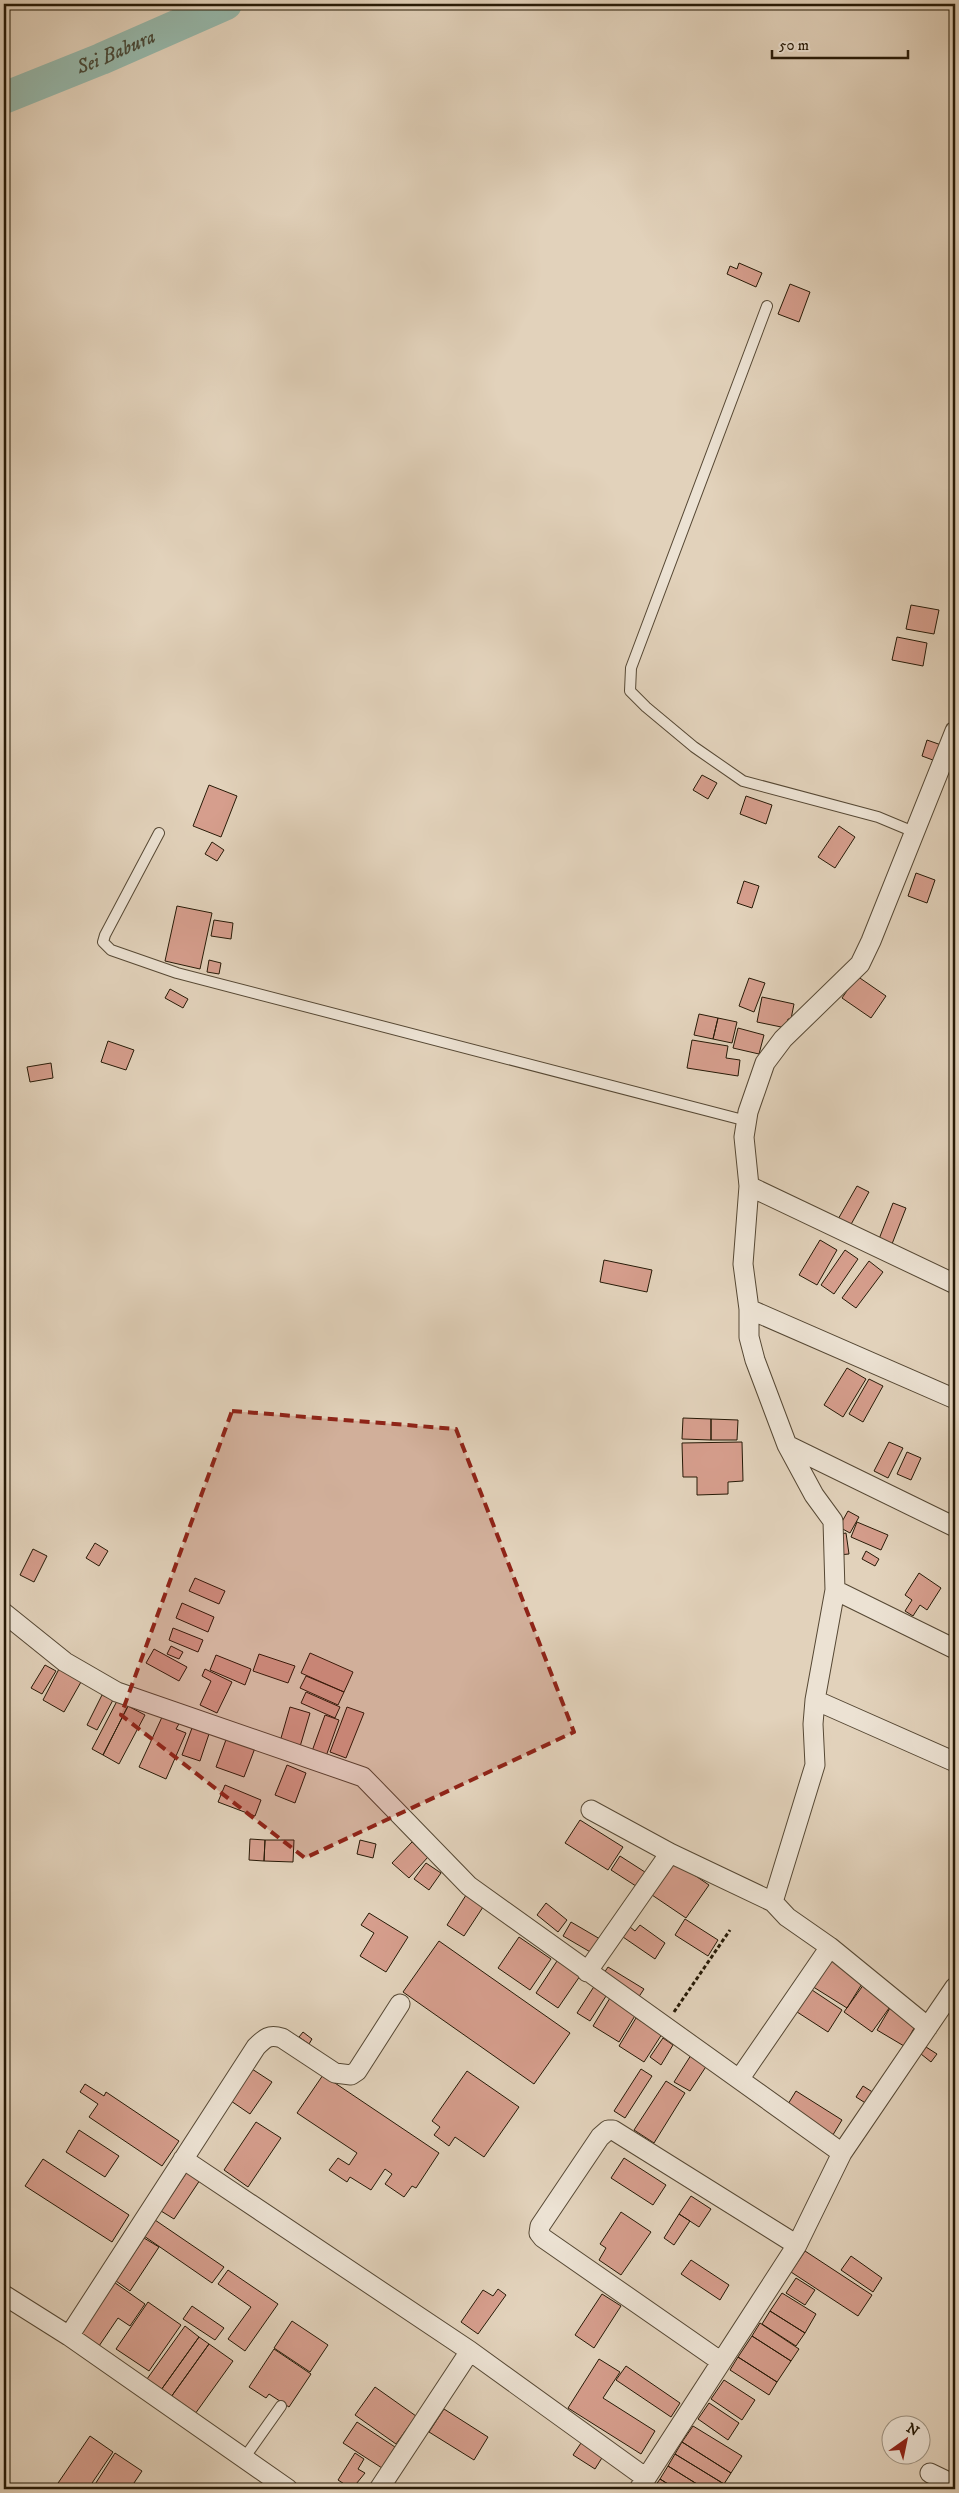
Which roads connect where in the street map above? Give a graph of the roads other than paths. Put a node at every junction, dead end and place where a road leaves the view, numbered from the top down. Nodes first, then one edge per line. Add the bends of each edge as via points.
1 (767, 306) dead end
2 (955, 731) edge
3 (914, 832) junction
4 (159, 833) dead end
5 (747, 1121) junction
6 (750, 1186) junction
7 (955, 1284) edge
8 (749, 1309) junction
9 (955, 1399) edge
10 (787, 1445) junction
11 (955, 1527) edge
12 (835, 1590) junction
13 (4, 1613) edge
14 (955, 1649) edge
15 (815, 1700) junction
16 (955, 1762) edge
17 (591, 1810) dead end
18 (670, 1853) junction
19 (773, 1902) junction
20 (830, 1947) junction
21 (587, 1972) junction
22 (955, 1987) edge
23 (400, 2004) dead end
24 (928, 2027) junction
25 (740, 2078) junction
26 (842, 2153) junction
27 (184, 2159) junction
28 (797, 2245) junction
29 (4, 2294) edge
30 (69, 2336) junction
31 (470, 2351) junction
32 (720, 2361) junction
33 (281, 2406) dead end
34 (245, 2458) junction
35 (930, 2472) dead end
36 (642, 2484) edge
37 (955, 2485) edge
38 (288, 2489) edge
39 (379, 2489) edge

1 - 3 lane via 631,668 630,691 694,747 744,781 878,817
2 - 3 street
3 - 5 street via 860,964 783,1039 765,1064
4 - 5 lane via 103,942 112,950 177,973
5 - 6 street via 744,1137
6 - 7 street
6 - 8 street via 743,1264
8 - 9 street
8 - 10 street via 749,1337 753,1352
10 - 11 street
10 - 12 street via 814,1495 833,1521
12 - 14 street
12 - 15 street
13 - 21 street via 65,1662 117,1692 363,1777 460,1878
15 - 16 street
15 - 19 street via 815,1764
17 - 18 street
18 - 19 street
18 - 21 street
19 - 20 street via 787,1917
20 - 24 street
20 - 25 street
21 - 25 street
22 - 24 street
23 - 27 street via 357,2071 351,2075 335,2073 282,2038 272,2035 264,2038
24 - 26 street
25 - 26 street
26 - 28 street
27 - 30 street
27 - 31 street
28 - 32 street
28 - 32 street via 613,2130 600,2137 540,2226 540,2236
29 - 30 street
30 - 34 street
31 - 36 street
31 - 39 street
32 - 36 street
33 - 34 lane
34 - 38 street
35 - 37 street

